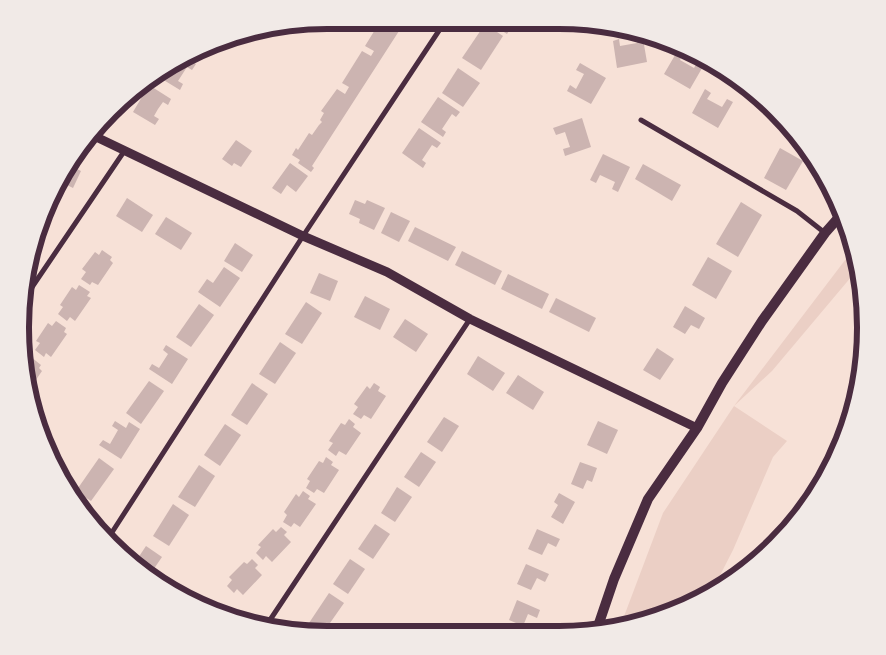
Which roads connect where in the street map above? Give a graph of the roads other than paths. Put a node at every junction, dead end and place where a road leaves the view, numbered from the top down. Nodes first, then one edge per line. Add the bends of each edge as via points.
1 (440, 29) edge
2 (642, 120) dead end
3 (97, 137) edge
4 (125, 150) junction
5 (837, 219) edge
6 (825, 233) junction
7 (303, 236) junction
8 (31, 289) edge
9 (470, 318) junction
10 (697, 428) junction
11 (111, 534) edge
12 (269, 621) edge
13 (599, 624) edge

1 - 7 street
2 - 6 street via 797,210
3 - 4 street
4 - 7 street
4 - 8 street
5 - 6 main road
6 - 10 main road via 762,321
7 - 9 street via 387,272
7 - 11 street
9 - 10 street
9 - 12 street
10 - 13 main road via 648,499

